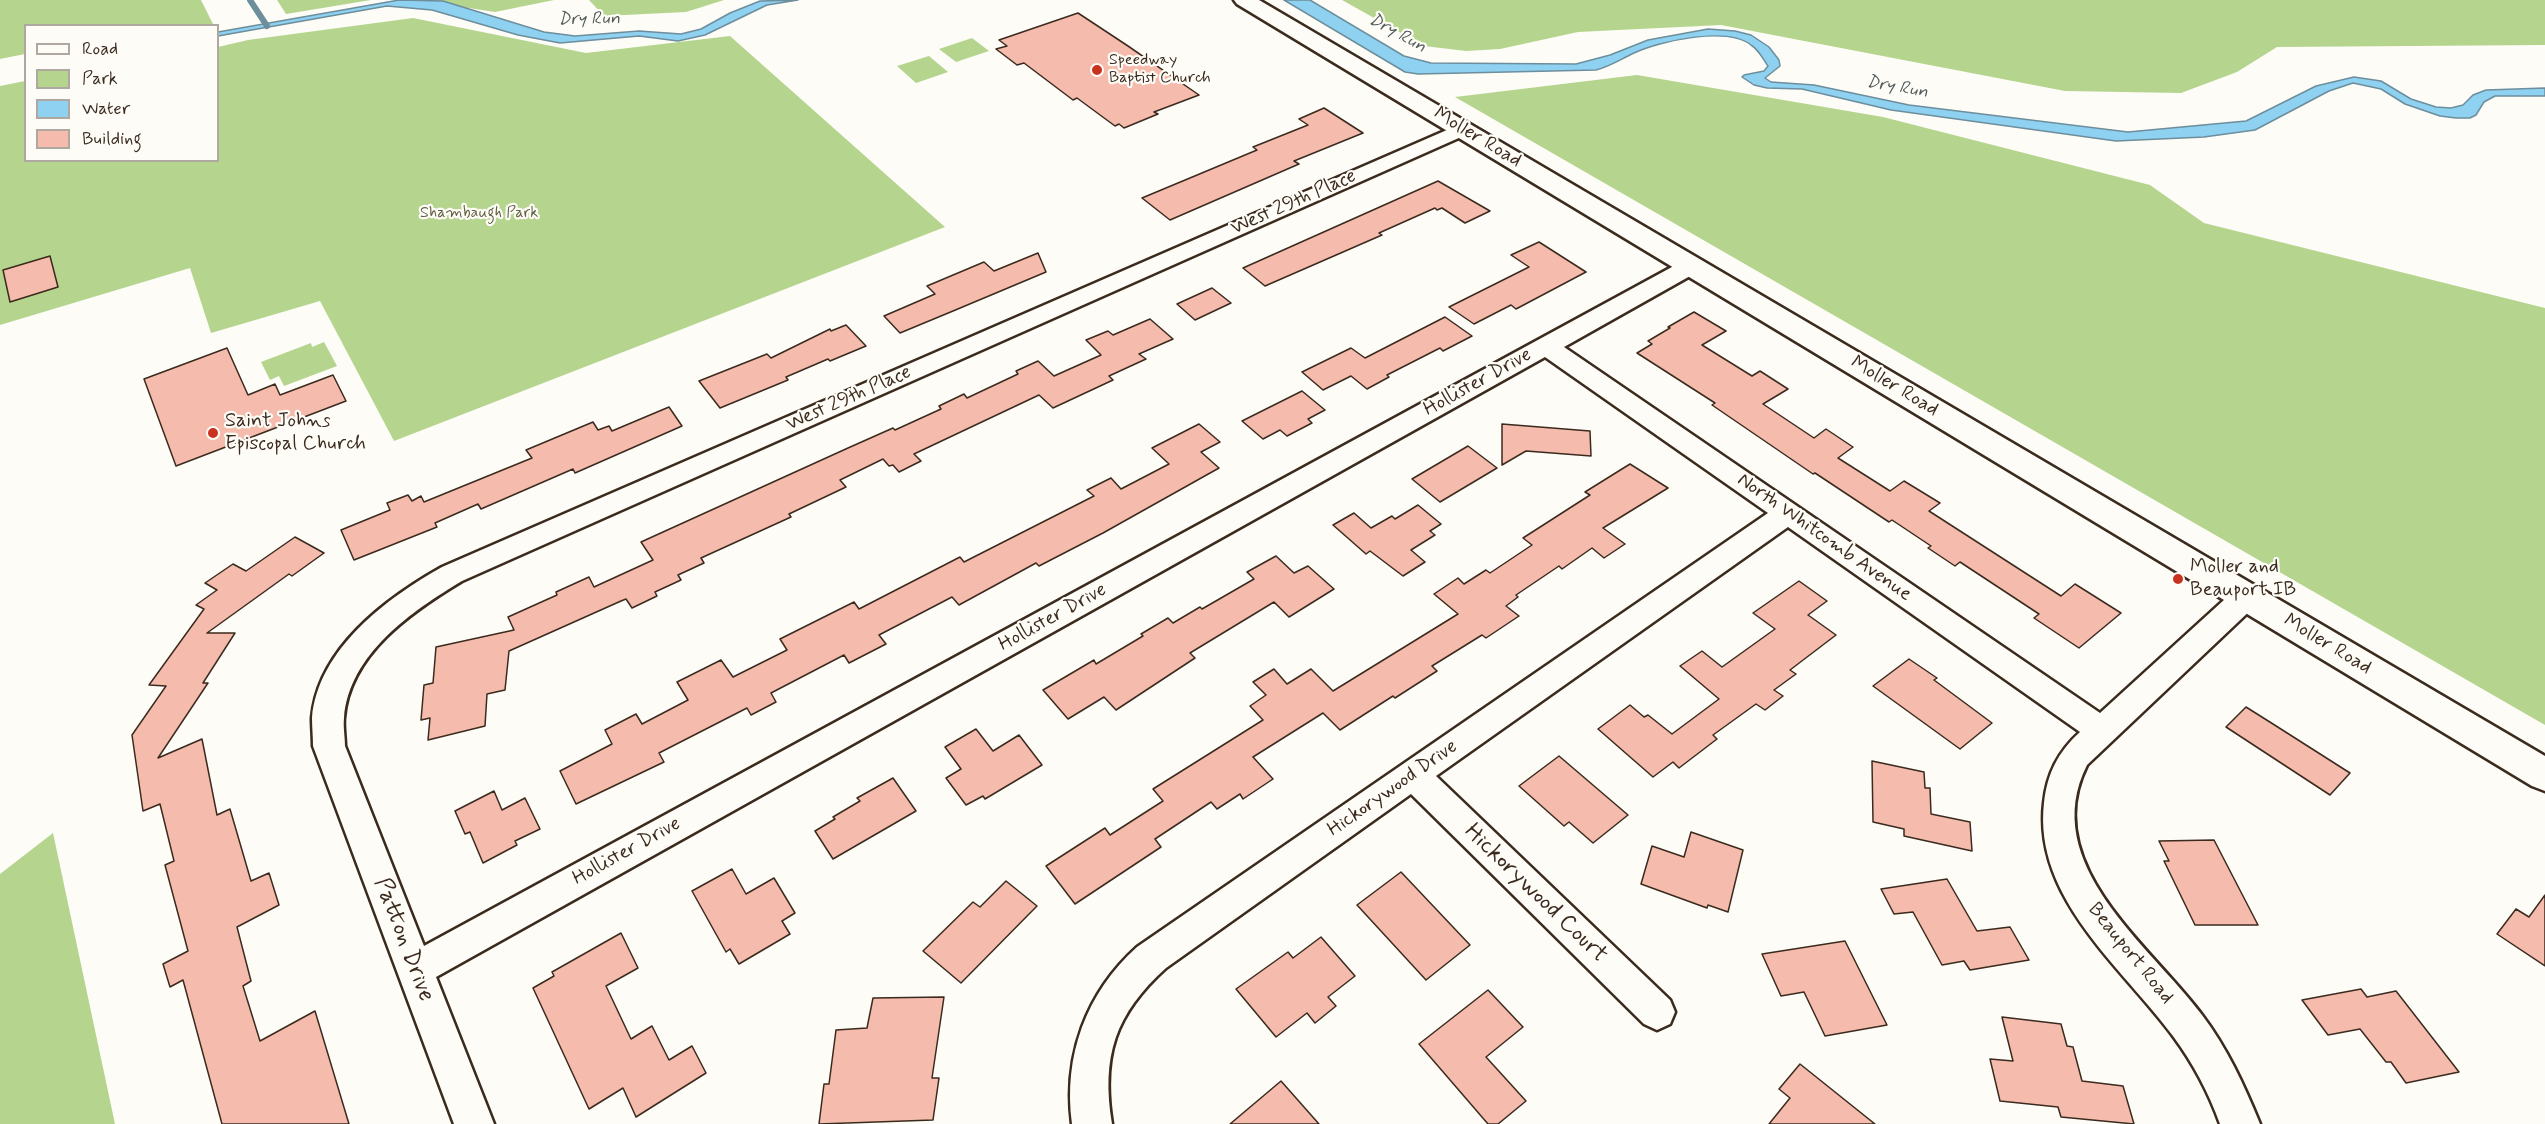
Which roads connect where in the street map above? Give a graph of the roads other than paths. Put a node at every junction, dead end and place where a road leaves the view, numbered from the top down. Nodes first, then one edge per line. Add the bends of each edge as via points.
1 (1244, 0) edge
2 (1462, 129) junction
3 (1690, 266) junction
4 (1546, 345) junction
5 (1788, 513) junction
6 (2246, 597) junction
7 (2102, 730) junction
8 (331, 756) joint
9 (1413, 775) junction
10 (2545, 775) edge
11 (414, 970) junction
12 (1657, 1012) dead end
13 (474, 1124) edge
14 (1092, 1124) edge
15 (2240, 1124) edge

1 - 2 street, Moller Road
2 - 3 street, Moller Road
2 - 8 street, West 29th Place via 439,581 379,624 352,657 339,679 328,713
3 - 4 street, Hollister Drive
3 - 6 street, Moller Road
4 - 5 street, North Whitcomb Avenue
4 - 11 street, Hollister Drive
5 - 7 street, North Whitcomb Avenue
5 - 9 street, Hickorywood Drive
6 - 7 street, Beauport Road
6 - 10 street, Moller Road
7 - 15 street, Beauport Road via 2075,756 2062,785 2059,820 2066,858 2092,913 2201,1044 2221,1078
8 - 11 street, Patton Drive
9 - 12 street, Hickorywood Court
9 - 14 street, Hickorywood Drive via 1153,956 1125,982 1111,1004 1092,1054 1088,1088
11 - 13 street, Patton Drive

